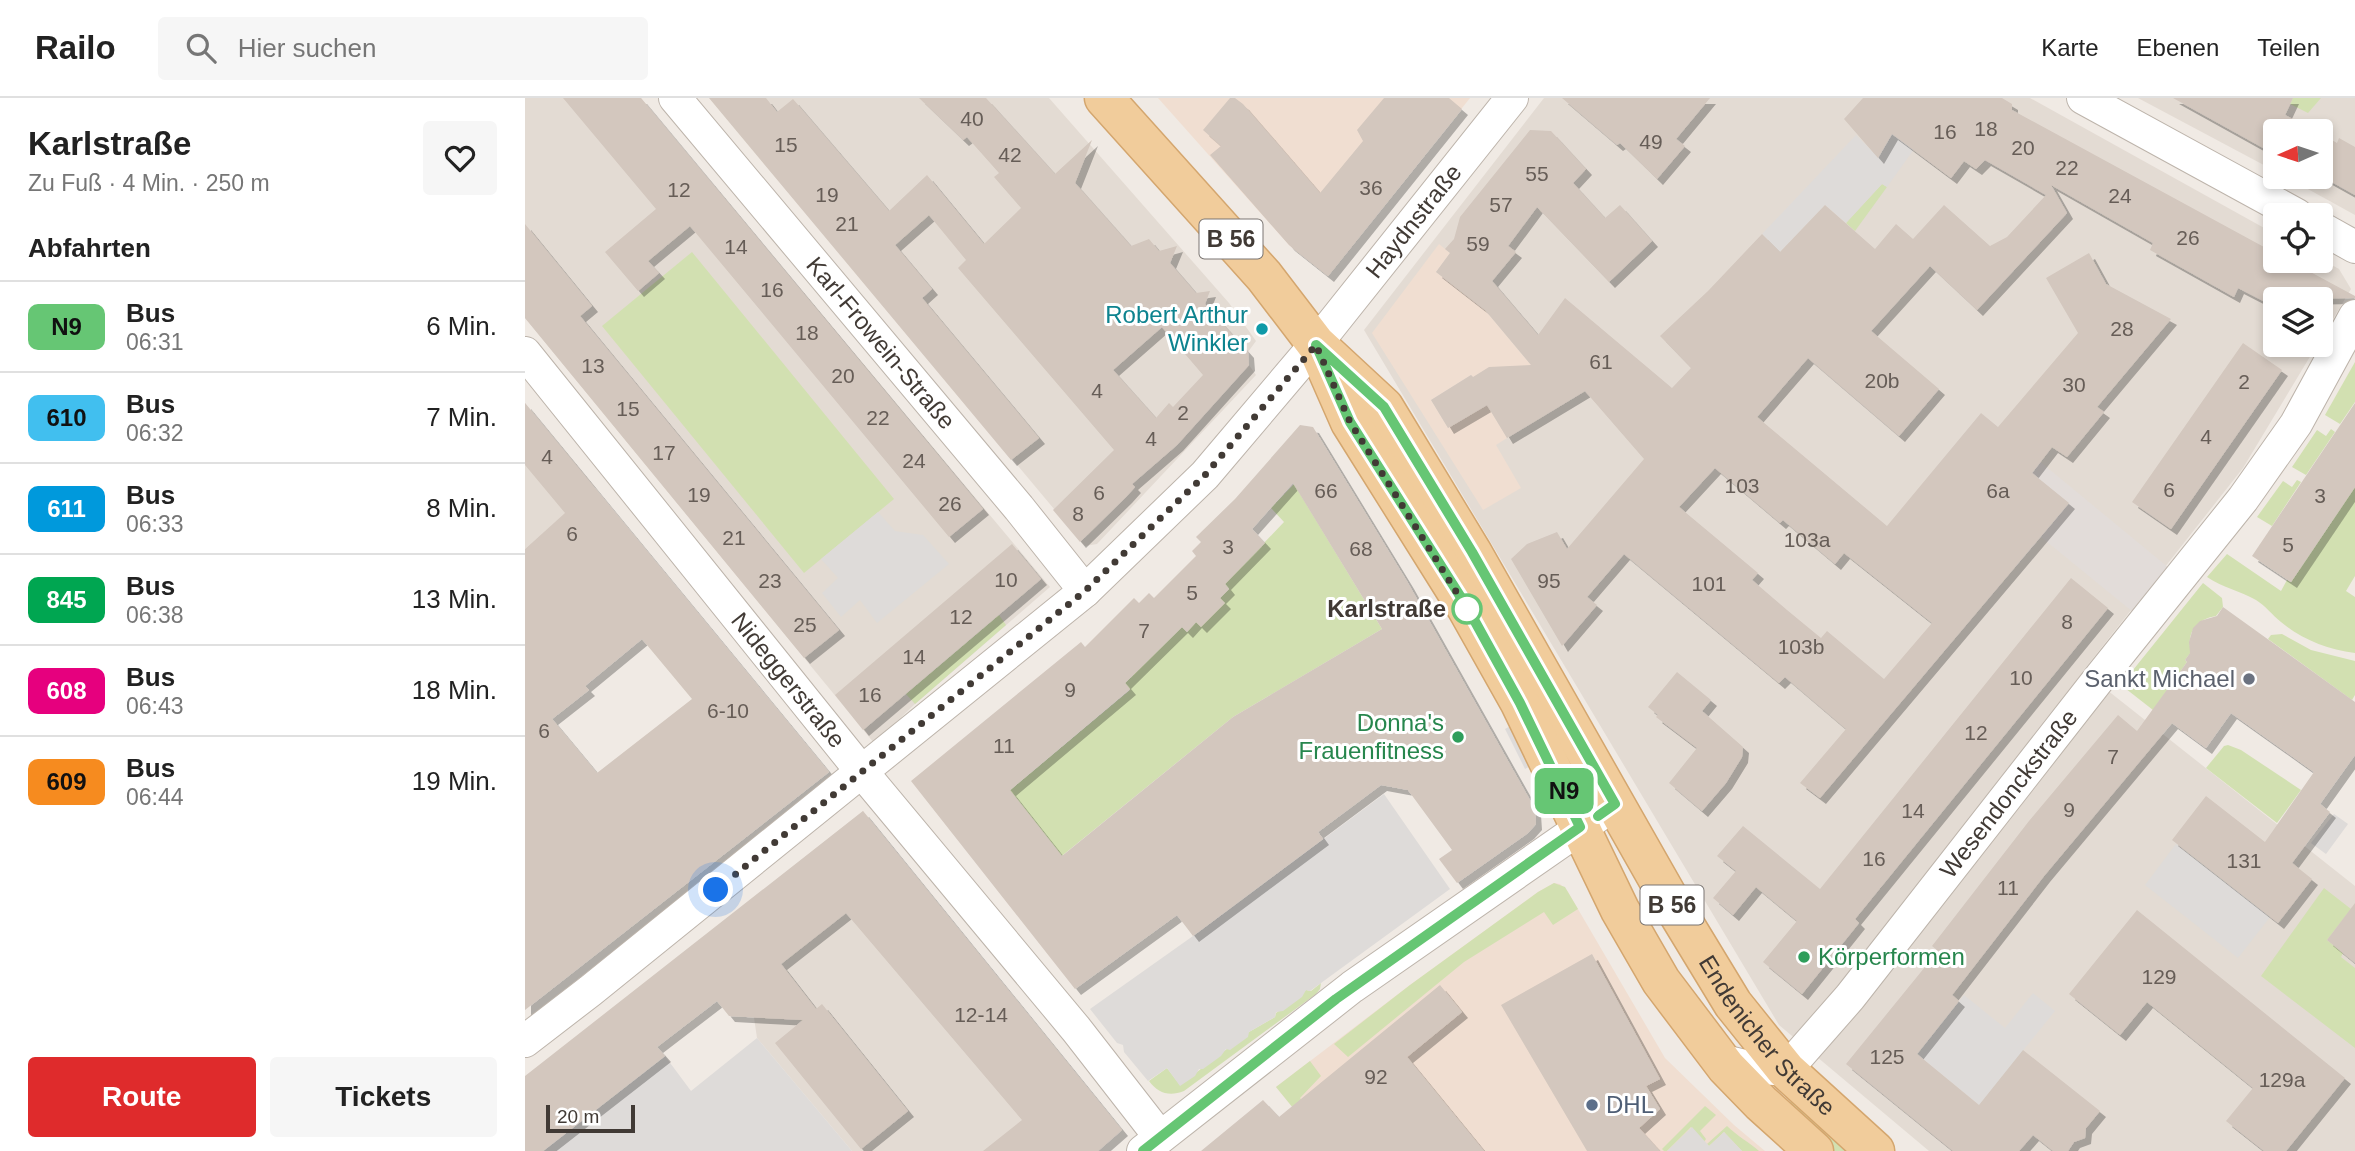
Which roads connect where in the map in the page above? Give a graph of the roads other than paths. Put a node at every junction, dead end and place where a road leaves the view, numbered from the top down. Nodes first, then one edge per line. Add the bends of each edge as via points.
1 (675, 98) edge
2 (1104, 98) edge
3 (1511, 98) edge
4 (2083, 98) edge
5 (2275, 203) edge
6 (2333, 235) edge
7 (2355, 247) edge
8 (2355, 316) edge
9 (1316, 345) junction
10 (525, 353) edge
11 (1085, 591) junction
12 (862, 772) junction
13 (1615, 804) junction
14 (1580, 827) junction
15 (525, 1041) edge
16 (1720, 1060) junction
17 (1786, 1070) junction
18 (1152, 1144) edge
19 (1814, 1151) edge
20 (1875, 1151) edge

1 - 11 street, Karl-Frowein-Straße
2 - 9 main road, Endenicher Straße / B 56 via 1264,276
3 - 9 street, Haydnstraße
4 - 5 street
6 - 7 street
8 - 17 street, Wesendonckstraße via 2295,424 2243,499 1850,997
9 - 11 street, Haydnstraße via 1205,475
9 - 13 main road, Endenicher Straße / B 56 via 1384,407
9 - 14 main road, Endenicher Straße / B 56 via 1350,422 1467,607
10 - 12 street, Nideggerstraße
11 - 12 street, Haydnstraße
12 - 15 street, Haydnstraße
12 - 18 street, Nideggerstraße via 1076,1029
13 - 14 street
13 - 17 main road, Endenicher Straße / B 56 via 1733,1004
14 - 16 main road, Endenicher Straße / B 56 via 1661,981
14 - 18 street via 1332,1001
16 - 17 street
16 - 19 main road, Endenicher Straße / B 56
17 - 20 main road, Endenicher Straße / B 56

